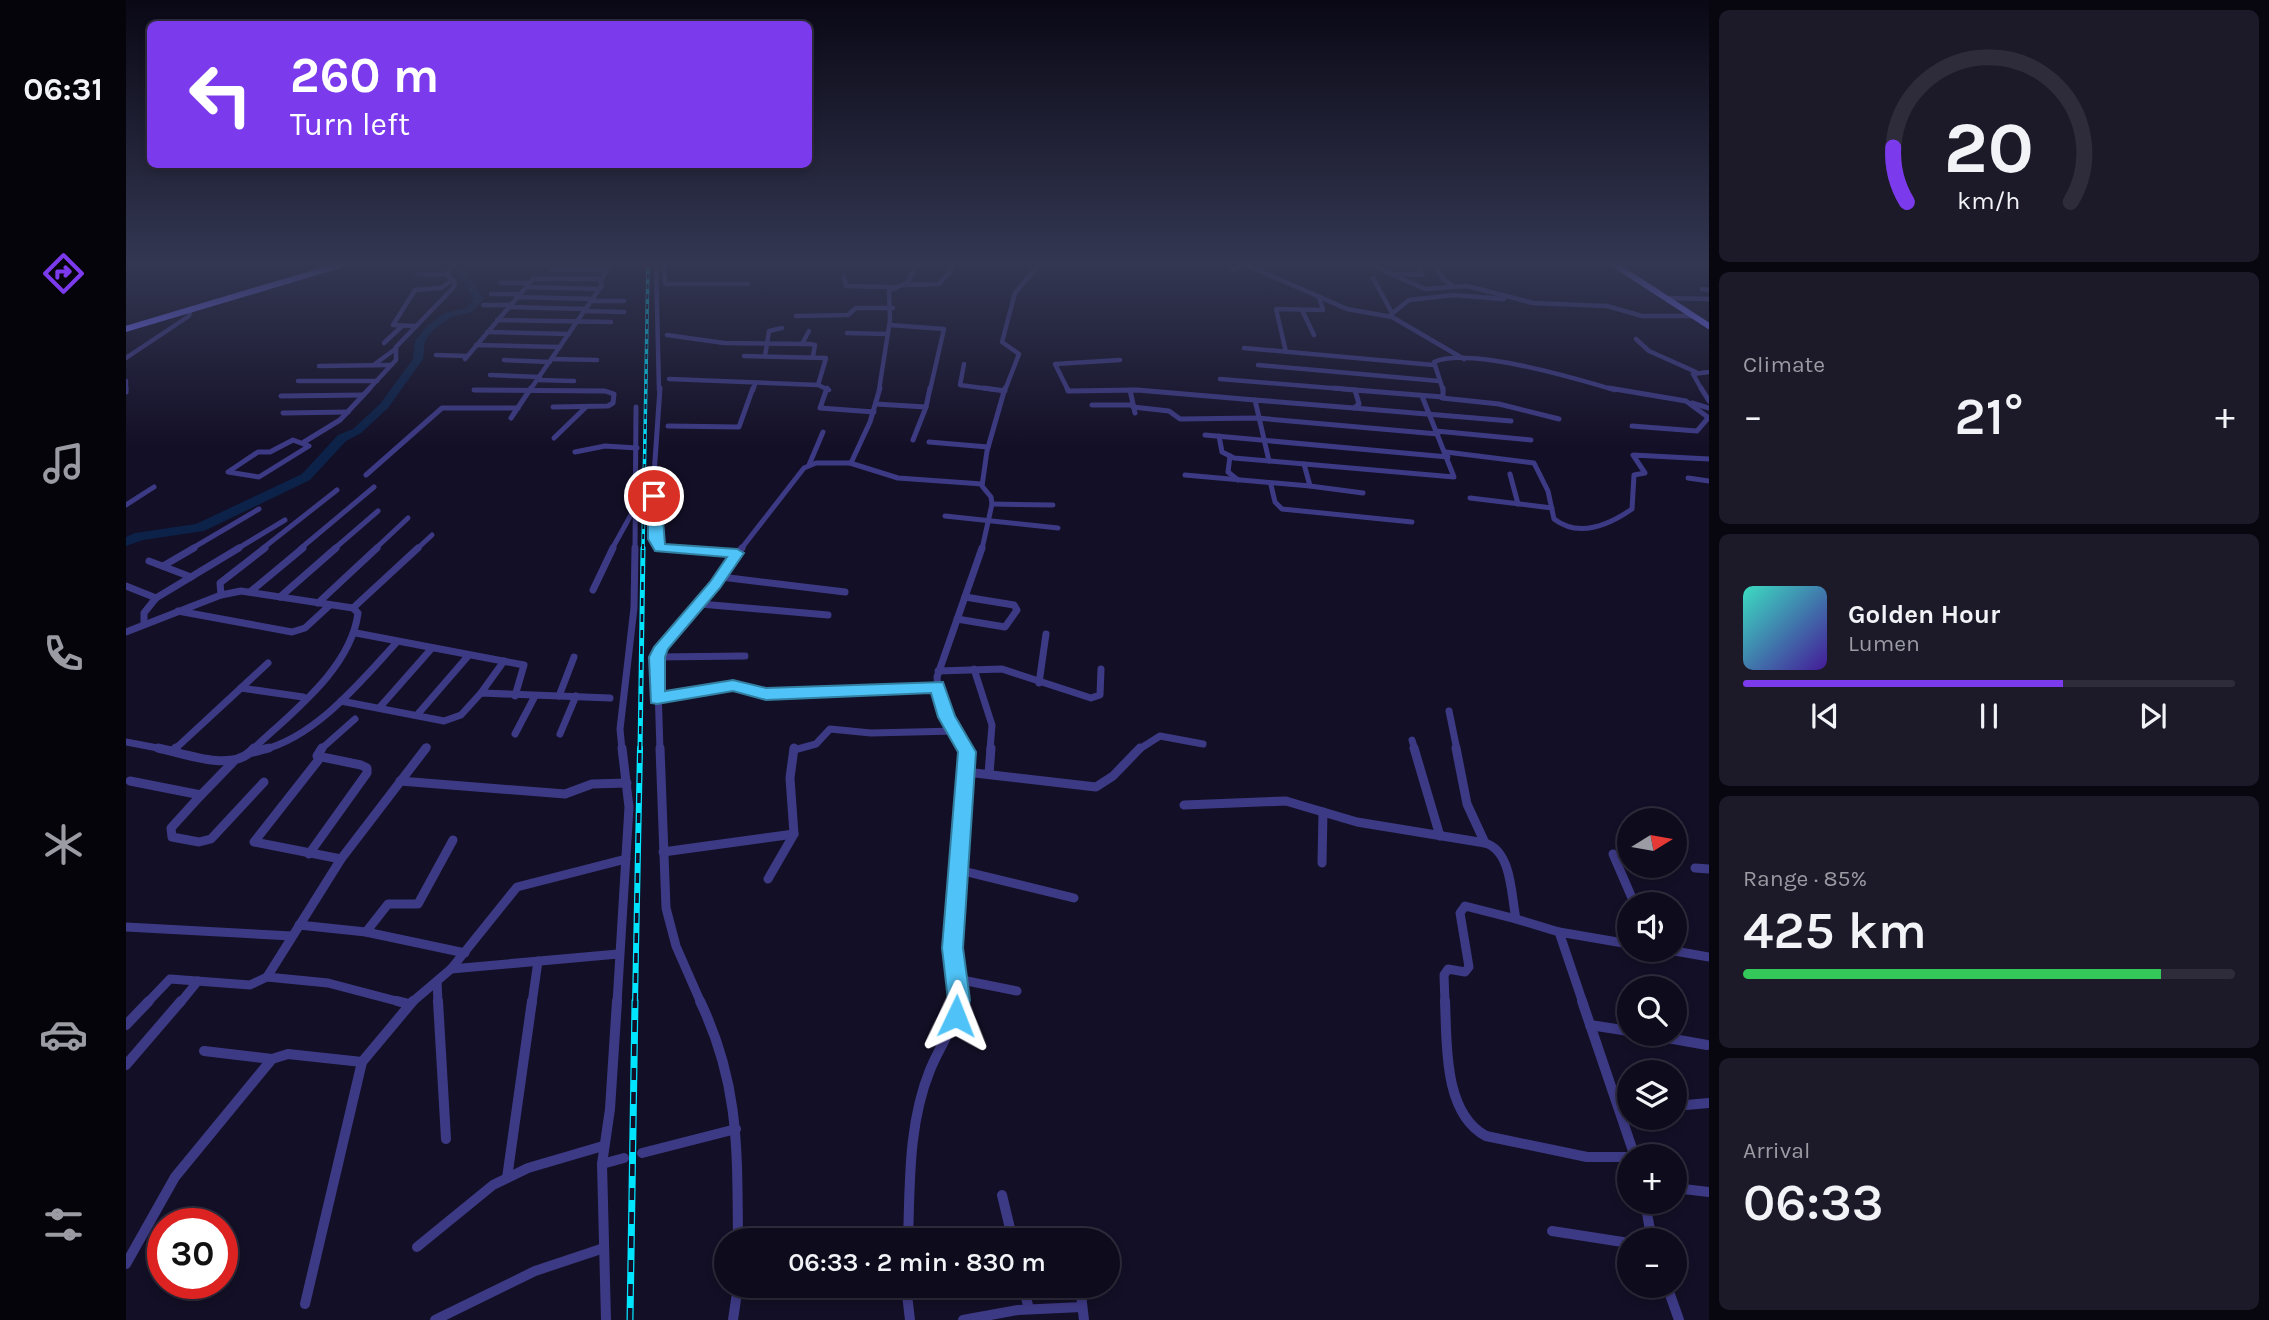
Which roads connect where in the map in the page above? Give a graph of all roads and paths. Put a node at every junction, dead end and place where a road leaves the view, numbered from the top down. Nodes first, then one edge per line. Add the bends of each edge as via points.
1 (176, 325) edge
2 (393, 325) edge
3 (493, 325) edge
4 (575, 325) edge
5 (658, 325) edge
6 (890, 325) edge
7 (1006, 325) edge
8 (1277, 325) edge
9 (1309, 325) edge
10 (1407, 325) edge
11 (402, 326) junction
12 (416, 326) joint
13 (782, 328) dead end
14 (889, 330) junction
15 (809, 331) dead end
16 (487, 332) junction
17 (847, 333) dead end
18 (569, 334) junction
19 (667, 335) dead end
20 (1314, 335) dead end
21 (1636, 339) dead end
22 (384, 343) dead end
23 (766, 343) junction
24 (802, 344) junction
25 (476, 345) junction
26 (560, 347) junction
27 (1244, 348) dead end
28 (394, 350) junction
29 (1286, 352) junction
30 (436, 355) dead end
31 (744, 356) dead end
32 (765, 356) junction
33 (813, 356) junction
34 (126, 358) edge
35 (1464, 359) junction
36 (504, 360) dead end
37 (551, 360) junction
38 (597, 360) dead end
39 (1120, 360) dead end
40 (964, 364) dead end
41 (374, 365) junction
42 (391, 365) junction
43 (1258, 365) dead end
44 (1434, 365) junction
45 (319, 366) dead end
46 (1696, 372) junction
47 (1709, 372) edge
48 (1347, 373) junction
49 (490, 375) dead end
50 (539, 378) junction
51 (669, 379) dead end
52 (1220, 379) dead end
53 (126, 381) edge
54 (298, 381) dead end
55 (377, 381) junction
56 (574, 381) dead end
57 (1439, 381) junction
58 (755, 384) junction
59 (818, 385) junction
60 (474, 390) dead end
61 (1130, 390) junction
62 (1355, 390) junction
63 (530, 391) junction
64 (1004, 391) junction
65 (126, 392) edge
66 (363, 395) junction
67 (281, 396) dead end
68 (1422, 396) junction
69 (1442, 398) junction
70 (1255, 400) junction
71 (1709, 401) edge
72 (1691, 403) junction
73 (1092, 405) dead end
74 (553, 407) dead end
75 (586, 407) junction
76 (636, 407) dead end
77 (926, 407) junction
78 (518, 408) junction
79 (875, 408) junction
80 (1354, 408) junction
81 (1709, 408) edge
82 (1133, 409) junction
83 (348, 412) junction
84 (283, 413) dead end
85 (1429, 414) junction
86 (511, 418) dead end
87 (1257, 418) junction
88 (1708, 418) edge
89 (1559, 419) dead end
90 (1511, 421) dead end
91 (668, 426) dead end
92 (1632, 426) dead end
93 (1700, 430) junction
94 (823, 432) dead end
95 (1437, 433) junction
96 (1709, 434) edge
97 (1205, 435) dead end
98 (1219, 436) junction
99 (554, 438) dead end
100 (913, 440) dead end
101 (1265, 440) junction
102 (1531, 440) dead end
103 (304, 442) junction
104 (929, 442) dead end
105 (988, 447) junction
106 (637, 448) junction
107 (575, 452) dead end
108 (1447, 454) junction
109 (1231, 456) junction
110 (1709, 459) edge
111 (1269, 461) junction
112 (850, 463) junction
113 (1304, 464) junction
114 (809, 465) junction
115 (1510, 474) dead end
116 (366, 475) dead end
117 (1185, 475) dead end
118 (1688, 478) dead end
119 (1238, 480) dead end
120 (1709, 481) edge
121 (982, 484) junction
122 (1271, 485) junction
123 (1310, 486) junction
124 (154, 487) dead end
125 (374, 487) dead end
126 (337, 490) dead end
127 (1363, 492) dead end
128 (1470, 498) dead end
129 (637, 503) junction
130 (992, 504) junction
131 (1518, 504) junction
132 (126, 505) edge
133 (1053, 506) dead end
134 (1552, 508) junction
135 (259, 509) dead end
136 (378, 510) dead end
137 (945, 516) dead end
138 (408, 519) dead end
139 (285, 520) dead end
140 (989, 520) junction
141 (1412, 522) dead end
142 (1058, 528) dead end
143 (432, 536) dead end
144 (737, 553) junction
145 (149, 561) dead end
146 (163, 566) junction
147 (191, 577) junction
148 (720, 577) junction
149 (126, 586) edge
150 (593, 590) dead end
151 (250, 592) junction
152 (845, 592) dead end
153 (220, 595) junction
154 (281, 597) junction
155 (965, 597) junction
156 (156, 598) junction
157 (317, 603) junction
158 (699, 604) junction
159 (330, 605) junction
160 (353, 608) junction
161 (178, 611) junction
162 (828, 615) dead end
163 (957, 619) junction
164 (144, 624) junction
165 (126, 632) edge
166 (356, 633) junction
167 (1046, 634) dead end
168 (397, 642) junction
169 (432, 648) junction
170 (469, 655) junction
171 (746, 656) dead end
172 (574, 657) dead end
173 (657, 657) junction
174 (504, 661) junction
175 (268, 663) dead end
176 (974, 669) junction
177 (1101, 669) dead end
178 (938, 671) junction
179 (1039, 683) junction
180 (937, 687) junction
181 (241, 688) junction
182 (481, 693) junction
183 (515, 696) junction
184 (535, 696) junction
185 (559, 696) junction
186 (576, 696) junction
187 (303, 697) junction
188 (610, 698) dead end
189 (657, 698) junction
190 (341, 701) junction
191 (380, 707) junction
192 (1449, 711) dead end
193 (417, 715) junction
194 (355, 719) dead end
195 (956, 731) junction
196 (515, 734) dead end
197 (560, 734) dead end
198 (1412, 740) dead end
199 (126, 742) edge
200 (1203, 744) dead end
201 (426, 747) dead end
202 (173, 751) junction
203 (249, 753) junction
204 (320, 758) junction
205 (233, 761) junction
206 (966, 772) junction
207 (989, 774) junction
208 (400, 780) junction
209 (130, 781) dead end
210 (264, 782) dead end
211 (626, 783) junction
212 (201, 795) junction
213 (1184, 805) dead end
214 (1322, 812) junction
215 (794, 834) junction
216 (1440, 836) junction
217 (453, 840) dead end
218 (1485, 843) junction
219 (663, 852) junction
220 (309, 854) junction
221 (1613, 854) dead end
222 (341, 859) junction
223 (626, 859) junction
224 (1322, 863) dead end
225 (1695, 867) dead end
226 (1709, 869) edge
227 (959, 870) junction
228 (768, 879) dead end
229 (1629, 892) edge
230 (1074, 898) dead end
231 (1516, 919) junction
232 (299, 925) junction
233 (126, 927) edge
234 (366, 932) junction
235 (1559, 932) junction
236 (292, 936) junction
237 (1617, 942) edge
238 (465, 953) junction
239 (1687, 953) edge
240 (618, 954) junction
241 (1709, 957) edge
242 (538, 961) junction
243 (451, 969) junction
244 (267, 977) junction
245 (957, 979) junction
246 (198, 981) junction
247 (437, 981) junction
248 (1017, 991) dead end
249 (409, 1004) junction
250 (126, 1025) edge
251 (1590, 1025) junction
252 (1617, 1029) edge
253 (1687, 1041) edge
254 (1707, 1045) edge
255 (204, 1051) dead end
256 (272, 1059) junction
257 (362, 1062) junction
258 (126, 1065) edge
259 (1617, 1095) edge
260 (1709, 1102) edge
261 (1687, 1105) edge
262 (736, 1129) junction
263 (446, 1139) dead end
264 (603, 1146) junction
265 (642, 1153) dead end
266 (1617, 1157) edge
267 (624, 1158) dead end
268 (602, 1164) junction
269 (507, 1178) junction
270 (1687, 1189) edge
271 (1709, 1192) edge
272 (1002, 1195) dead end
273 (738, 1228) edge
274 (909, 1228) edge
275 (1010, 1228) edge
276 (1552, 1231) dead end
277 (1617, 1240) edge
278 (417, 1247) dead end
279 (604, 1248) junction
280 (126, 1264) edge
281 (736, 1298) edge
282 (907, 1298) edge
283 (1026, 1298) edge
284 (1081, 1298) edge
285 (1671, 1298) edge
286 (305, 1304) dead end
287 (1082, 1307) junction
288 (1029, 1309) junction
289 (435, 1320) edge
290 (606, 1320) edge
291 (733, 1320) edge
292 (910, 1320) edge
293 (963, 1320) edge
294 (1084, 1320) edge
295 (1679, 1320) edge

1 - 34 street
2 - 11 street
3 - 16 street
4 - 18 street
5 - 144 street via 657,546
6 - 14 street
7 - 64 street via 1002,342 1019,354
8 - 29 street
9 - 20 street
10 - 35 street
11 - 12 street
11 - 22 street
12 - 28 street
13 - 23 street via 769,331
14 - 17 street
14 - 77 street via 944,329
14 - 79 street via 885,374
15 - 24 street
16 - 18 street
16 - 25 street
18 - 26 street
19 - 23 street
21 - 46 street via 1649,351
23 - 24 street
23 - 32 street
24 - 33 street via 815,345
25 - 26 street
25 - 30 street via 466,357
26 - 37 street
27 - 29 street
28 - 41 street
28 - 42 street via 397,356
29 - 44 street
31 - 32 street
32 - 33 street
33 - 59 street via 827,359
35 - 44 street via 1436,360
35 - 72 street via 1554,372 1615,390
36 - 37 street
37 - 38 street
37 - 50 street
39 - 61 street via 1055,364 1068,391
40 - 64 street via 960,386
41 - 42 street
41 - 45 street
42 - 55 street
43 - 48 street
44 - 57 street
46 - 47 street
46 - 71 street via 1694,380
48 - 57 street
48 - 62 street
49 - 50 street
50 - 56 street
50 - 63 street
51 - 58 street
52 - 62 street
53 - 65 street
54 - 55 street
55 - 66 street
57 - 69 street
58 - 59 street
58 - 91 street via 740,427
59 - 79 street via 829,387 822,408
60 - 63 street
61 - 70 street
61 - 82 street
62 - 68 street
62 - 80 street via 1359,404
63 - 75 street via 614,394 611,405
63 - 78 street
64 - 105 street
66 - 67 street
66 - 83 street
68 - 69 street
68 - 85 street
69 - 89 street via 1499,404
70 - 80 street
70 - 87 street
72 - 81 street
72 - 88 street
73 - 82 street
74 - 75 street
75 - 99 street
76 - 106 street
77 - 79 street
77 - 100 street
78 - 86 street
78 - 116 street via 442,408
79 - 112 street
80 - 85 street
82 - 87 street via 1169,411 1180,419
83 - 84 street
83 - 103 street
85 - 90 street
85 - 95 street
87 - 95 street
87 - 101 street
88 - 93 street
92 - 93 street
93 - 96 street
94 - 114 street
95 - 102 street
95 - 108 street
97 - 98 street
98 - 101 street
98 - 109 street via 1222,452
101 - 108 street
101 - 111 street
103 - 103 street via 309,446 259,477 228,472 258,452 270,452 293,440
104 - 105 street
105 - 121 street
106 - 107 street via 605,446
106 - 129 street
108 - 113 street via 1452,478
108 - 134 street via 1534,463
109 - 111 street
109 - 119 street via 1228,472
110 - 134 street via 1633,455 1645,474 1634,475 1632,509 1591,527 1563,527 1554,519
111 - 113 street
112 - 114 street
112 - 121 street via 929,482
113 - 123 street
114 - 144 street
115 - 131 street
117 - 122 street
118 - 120 street
121 - 130 street
122 - 123 street
122 - 141 street via 1282,509
123 - 127 street
124 - 132 street
125 - 151 street
126 - 153 street via 220,583
128 - 131 street
129 - 150 street
129 - 211 street via 633,634 620,729
130 - 133 street
130 - 140 street
131 - 134 street
135 - 146 street
136 - 154 street
137 - 140 street
138 - 157 street
139 - 147 street
140 - 142 street
140 - 155 street
143 - 160 street
144 - 148 street
145 - 146 street
146 - 147 street
147 - 156 street
148 - 152 street
148 - 158 street
149 - 156 street
151 - 153 street
151 - 154 street
153 - 161 street
154 - 157 street
155 - 163 street
155 - 163 street via 1017,610 1005,627
156 - 164 street via 144,613
157 - 159 street
158 - 162 street
158 - 173 street
159 - 160 street
159 - 161 street via 305,628 292,632
160 - 166 street via 359,616
161 - 164 street
163 - 178 street
164 - 165 street
166 - 168 street
166 - 187 street via 341,657
167 - 179 street
168 - 169 street
168 - 190 street
169 - 170 street
169 - 191 street
170 - 174 street
170 - 193 street
171 - 173 street
172 - 185 street
173 - 189 street
174 - 182 street
174 - 183 street via 524,666
175 - 181 street
176 - 178 street
176 - 179 street via 1002,669
176 - 207 street via 992,725
177 - 179 street via 1101,691 1096,697
178 - 180 street
180 - 189 street via 766,694 733,685
180 - 195 street
181 - 187 street
181 - 202 street
182 - 183 street
182 - 193 street via 457,719 444,722
183 - 184 street
184 - 185 street
184 - 196 street
185 - 186 street
186 - 188 street
186 - 197 street
187 - 203 street
189 - 219 street
190 - 191 street
190 - 203 street via 276,748
191 - 193 street
192 - 218 street via 1467,804
194 - 204 street via 321,749
195 - 206 street via 967,752
195 - 215 street via 830,729 816,744 794,748 789,778
198 - 216 street
199 - 202 street
200 - 207 street via 1165,735 1152,738 1111,779 1096,787
201 - 208 street
202 - 205 street
203 - 205 street
204 - 220 street via 361,765 367,773
204 - 220 street via 254,842
205 - 212 street
206 - 207 street
206 - 227 street
208 - 211 street via 565,794 592,784
208 - 222 street
209 - 212 street
210 - 212 street via 211,839 199,842 172,836 171,828
211 - 223 street
213 - 214 street via 1286,801
214 - 216 street
214 - 224 street
215 - 219 street
215 - 228 street
216 - 218 street
217 - 234 street via 424,898 411,906 388,904
218 - 231 street via 1503,855
219 - 262 street via 670,931 721,1051 731,1082
220 - 222 street
221 - 229 street
222 - 232 street
223 - 238 street via 517,887
223 - 240 street
225 - 226 street
227 - 230 street
227 - 245 street via 952,948
231 - 235 street
231 - 266 street via 1465,906 1460,912 1469,967 1465,972 1448,969 1444,975 1447,1042 1463,1115 1486,1136 1587,1157
232 - 234 street
232 - 236 street
233 - 236 street
234 - 238 street
235 - 237 street
235 - 251 street
236 - 244 street
238 - 243 street
239 - 241 street
240 - 242 street
240 - 264 street via 612,1082
242 - 243 street
242 - 269 street
243 - 247 street
244 - 246 street via 250,985
244 - 249 street via 328,984
245 - 248 street
245 - 274 street via 956,1016 924,1086 912,1144
246 - 250 street via 174,978 164,982
246 - 258 street
247 - 249 street
247 - 263 street
249 - 257 street
251 - 252 street
251 - 259 street
253 - 254 street
255 - 256 street
256 - 257 street via 288,1054
256 - 280 street via 175,1177
257 - 286 street
260 - 261 street
262 - 265 street
262 - 273 street
264 - 268 street
264 - 269 street
267 - 268 street
268 - 279 street
269 - 278 street via 474,1197
270 - 271 street
272 - 275 street
276 - 277 street
279 - 289 street via 526,1275
279 - 290 street
281 - 291 street
282 - 292 street
283 - 288 street
284 - 287 street
285 - 295 street
287 - 288 street
287 - 294 street
288 - 293 street

